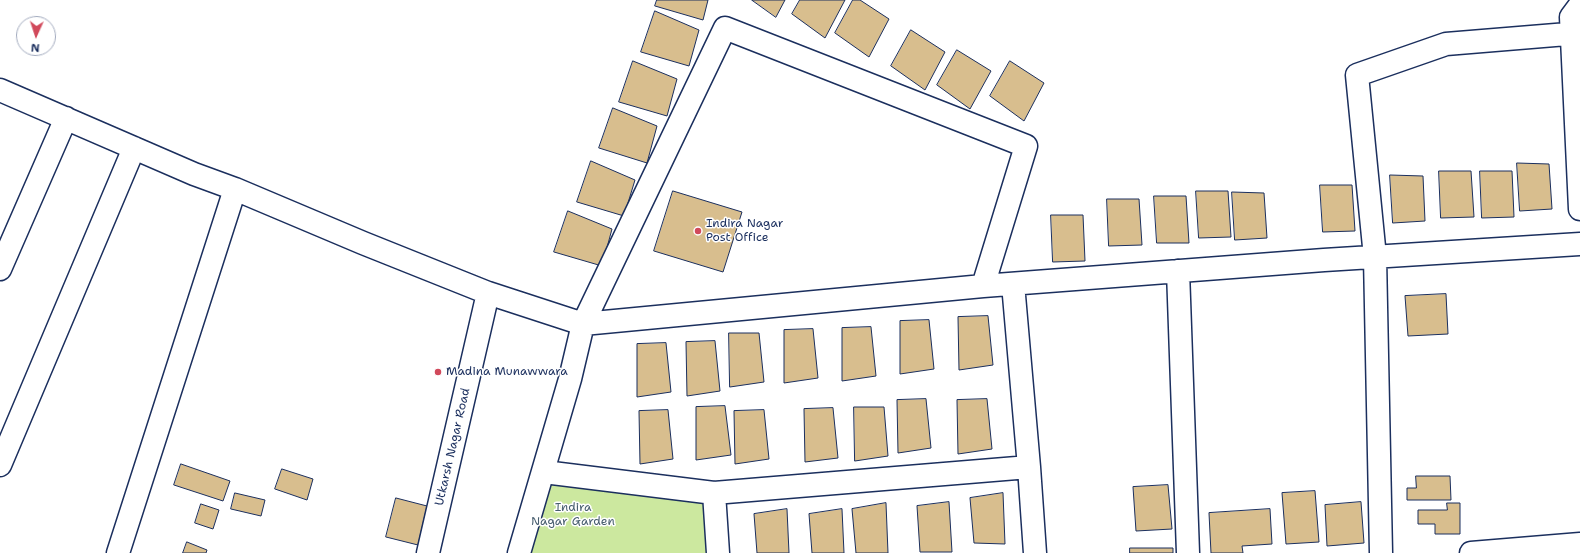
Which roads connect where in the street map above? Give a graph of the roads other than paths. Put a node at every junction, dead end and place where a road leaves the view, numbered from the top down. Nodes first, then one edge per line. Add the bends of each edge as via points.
1 (1580, 5) edge
2 (1576, 33) edge
3 (0, 90) edge
4 (66, 118) junction
5 (1578, 142) edge
6 (134, 148) junction
7 (235, 189) junction
8 (1580, 209) edge
9 (1580, 244) edge
10 (1375, 257) junction
11 (0, 269) edge
12 (1178, 271) junction
13 (1013, 284) junction
14 (983, 286) junction
15 (488, 293) junction
16 (583, 324) junction
17 (0, 465) edge
18 (1030, 467) junction
19 (544, 472) junction
20 (714, 493) junction
21 (1580, 544) edge
22 (118, 553) edge
23 (428, 553) edge
24 (519, 553) edge
25 (718, 553) edge
26 (1035, 553) edge
27 (1188, 553) edge
28 (1381, 553) edge
29 (1471, 553) edge

1 - 2 street via 1571,17
2 - 5 street
2 - 10 street via 1446,44 1357,75
3 - 4 street
4 - 6 street
4 - 11 street
5 - 8 street
6 - 7 street
6 - 17 street
7 - 15 street via 363,244
7 - 22 street
9 - 10 street
10 - 12 street
10 - 28 street
12 - 13 street
12 - 27 street
13 - 14 street
13 - 18 street
14 - 16 street
14 - 16 street via 1026,146 725,28
15 - 16 street
15 - 23 street, Utkarsh Nagar Road
16 - 19 street
18 - 20 street
18 - 26 street
19 - 20 street
19 - 24 street
20 - 25 street
21 - 29 street

